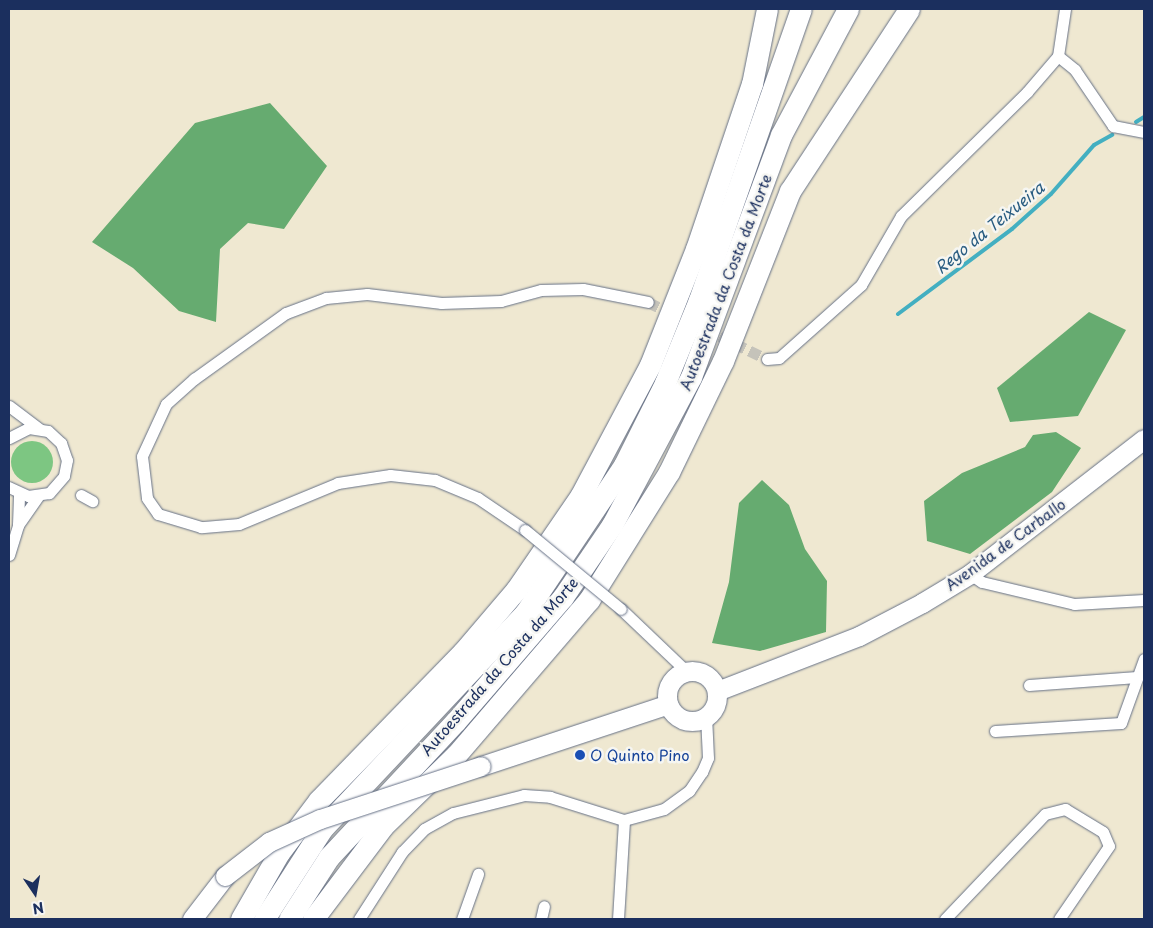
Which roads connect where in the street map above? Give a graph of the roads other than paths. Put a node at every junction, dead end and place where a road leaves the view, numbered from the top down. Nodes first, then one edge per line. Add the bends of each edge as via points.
1 (767, 9) edge
2 (801, 9) edge
3 (848, 9) edge
4 (909, 9) edge
5 (1065, 9) edge
6 (1058, 56) junction
7 (1144, 132) edge
8 (648, 302) tunnel mouth
9 (767, 359) dead end
10 (9, 406) edge
11 (39, 428) junction
12 (9, 438) edge
13 (1144, 439) edge
14 (9, 487) edge
15 (19, 494) junction
16 (38, 496) junction
17 (18, 525) junction
18 (9, 556) edge
19 (970, 574) junction
20 (1144, 600) edge
21 (1144, 659) edge
22 (686, 671) junction
23 (1137, 677) junction
24 (1029, 685) dead end
25 (717, 691) junction
26 (668, 704) junction
27 (706, 716) junction
28 (995, 731) dead end
29 (624, 820) junction
30 (478, 874) dead end
31 (544, 906) dead end
32 (365, 917) edge
33 (192, 919) edge
34 (241, 919) edge
35 (264, 919) edge
36 (288, 919) edge
37 (313, 919) edge
38 (462, 919) edge
39 (541, 919) edge
40 (618, 919) edge
41 (945, 919) edge
42 (1059, 919) edge

1 - 34 highway via 752,84 696,249 650,365 581,495 516,590 475,638 319,800 279,853
2 - 35 highway, Autoestrada da Costa da Morte via 699,300 665,383 624,465 525,613 322,829
3 - 36 highway, Autoestrada da Costa da Morte via 782,135 691,377 612,525 562,597 456,721 329,856
4 - 37 highway via 790,191 723,360 669,472 589,600 456,755 383,826
5 - 6 street
6 - 7 street via 1075,70 1114,126
6 - 9 street via 901,216 862,285 779,358
8 - 22 street, bridge via 583,289 461,302 367,294 326,298 286,314 194,379 166,404 142,456 145,490 158,514 201,528 239,524 338,483 390,475 435,480 461,491 525,530 620,609
10 - 11 street
11 - 12 street via 18,431
11 - 16 street via 55,436 67,460 60,484
13 - 19 main road, Avenida de Carballo
14 - 15 street
15 - 16 street
15 - 17 street
16 - 17 street
17 - 18 street
19 - 20 street via 982,582 1074,604
19 - 25 main road, Avenida de Carballo via 859,636
21 - 23 street
22 - 25 main road via 709,677
22 - 26 main road via 668,688
23 - 24 street
23 - 28 street via 1121,723
25 - 27 main road via 715,705
26 - 27 main road via 687,720
26 - 33 main road, bridge via 320,819 268,842 225,876
27 - 29 street via 708,758 690,791 664,808
29 - 32 street via 550,797 524,796 453,813 424,829 408,846
29 - 40 street
30 - 38 street
31 - 39 street
41 - 42 street via 1045,814 1065,809 1103,832 1109,846

